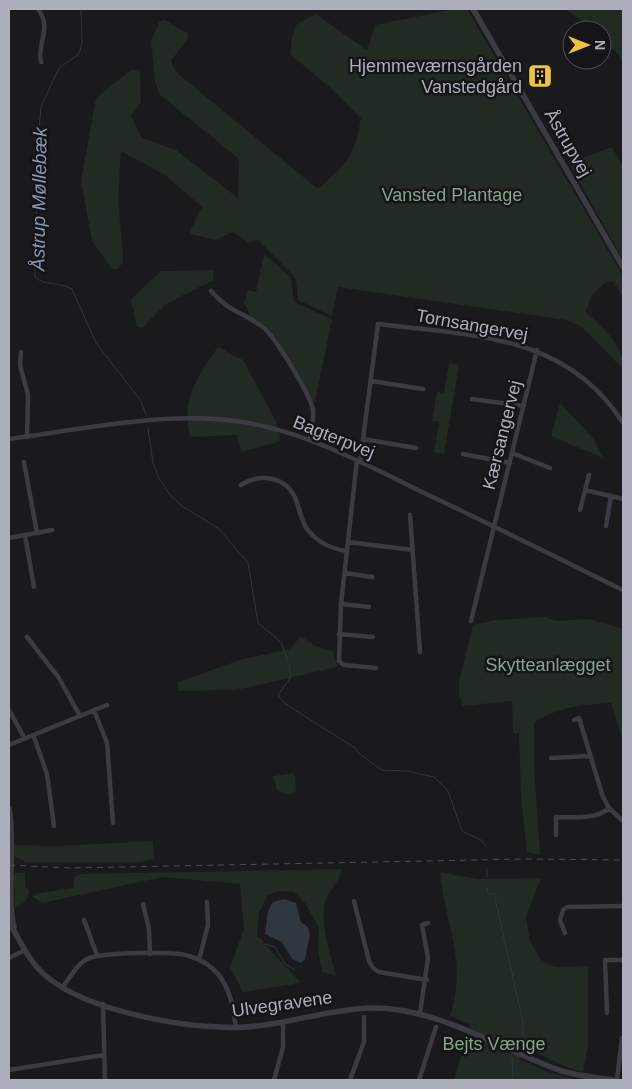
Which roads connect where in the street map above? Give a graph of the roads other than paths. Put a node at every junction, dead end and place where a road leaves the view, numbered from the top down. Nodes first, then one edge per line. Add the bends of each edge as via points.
1 (38, 9) edge
2 (472, 9) edge
3 (41, 62) dead end
4 (623, 267) edge
5 (211, 291) dead end
6 (537, 350) junction
7 (21, 352) dead end
8 (371, 381) junction
9 (423, 389) dead end
10 (472, 399) dead end
11 (524, 406) junction
12 (623, 423) edge
13 (27, 437) junction
14 (9, 439) edge
15 (363, 439) junction
16 (310, 440) junction
17 (416, 448) dead end
18 (512, 453) junction
19 (463, 454) dead end
20 (359, 461) junction
21 (24, 462) dead end
22 (510, 463) junction
23 (550, 468) dead end
24 (589, 475) dead end
25 (241, 485) dead end
26 (585, 490) junction
27 (611, 496) junction
28 (623, 499) edge
29 (580, 510) dead end
30 (410, 515) dead end
31 (494, 526) junction
32 (606, 526) dead end
33 (52, 530) dead end
34 (37, 533) junction
35 (25, 535) junction
36 (9, 538) edge
37 (348, 542) junction
38 (413, 550) junction
39 (347, 551) junction
40 (345, 573) junction
41 (372, 577) dead end
42 (34, 587) dead end
43 (623, 590) edge
44 (341, 604) junction
45 (369, 606) dead end
46 (471, 621) dead end
47 (339, 634) junction
48 (27, 637) dead end
49 (373, 637) dead end
50 (420, 652) dead end
51 (376, 668) dead end
52 (107, 705) dead end
53 (9, 710) edge
54 (94, 710) junction
55 (80, 716) junction
56 (574, 720) dead end
57 (34, 737) junction
58 (24, 739) junction
59 (9, 745) edge
60 (589, 756) junction
61 (551, 758) dead end
62 (9, 808) edge
63 (609, 808) junction
64 (623, 821) edge
65 (113, 823) dead end
66 (54, 826) dead end
67 (556, 835) dead end
68 (10, 881) edge
69 (354, 901) dead end
70 (207, 902) dead end
71 (143, 904) dead end
72 (623, 906) edge
73 (84, 920) dead end
74 (9, 922) edge
75 (428, 924) dead end
76 (15, 932) junction
77 (565, 933) dead end
78 (24, 951) junction
79 (150, 954) junction
80 (97, 955) junction
81 (9, 958) edge
82 (199, 960) junction
83 (623, 960) edge
84 (427, 980) junction
85 (62, 988) junction
86 (102, 1004) junction
87 (420, 1013) junction
88 (607, 1013) dead end
89 (364, 1017) dead end
90 (283, 1022) junction
91 (436, 1026) dead end
92 (236, 1028) junction
93 (622, 1038) dead end
94 (104, 1055) junction
95 (9, 1070) edge
96 (105, 1080) edge
97 (274, 1080) edge
98 (350, 1080) edge
99 (419, 1080) edge
100 (614, 1080) edge
101 (618, 1080) edge

1 - 3 street via 45,26 39,54
2 - 4 street, Åstrupvej
5 - 16 street via 223,305 273,337 311,403
6 - 8 street, Tornsangervej via 489,339 378,324
6 - 11 street, Kærsangervej
6 - 12 street, Tornsangervej via 589,382 604,396
7 - 13 street via 20,365 28,395
8 - 9 street
8 - 15 street
10 - 11 street
11 - 18 street, Kærsangervej
13 - 14 street, Bagterpvej
13 - 16 street, Bagterpvej via 193,418 256,424
15 - 17 street
15 - 20 street
16 - 20 street, Bagterpvej
18 - 22 street, Kærsangervej
18 - 23 street
19 - 22 street
20 - 31 street, Bagterpvej
20 - 37 street
21 - 34 street
22 - 31 street, Kærsangervej
24 - 26 street
25 - 39 street via 261,478 282,483 293,493 303,522 314,537 329,547
26 - 27 street
26 - 29 street
27 - 28 street
27 - 32 street
30 - 38 street
31 - 43 street, Bagterpvej
31 - 46 street, Kærsangervej
33 - 34 street
34 - 35 street
35 - 36 street
35 - 42 street
37 - 38 street
37 - 39 street
38 - 50 street
39 - 40 street
40 - 41 street
40 - 44 street
44 - 45 street
44 - 47 street
47 - 49 street
47 - 51 street via 341,664
48 - 55 street via 59,678
52 - 54 street
53 - 58 street
54 - 55 street
54 - 65 street via 107,744
55 - 57 street
56 - 60 street via 579,718
57 - 58 street
57 - 66 street via 47,774
58 - 59 street
60 - 61 street
60 - 63 street
62 - 68 street, Ulvegravene
63 - 64 street
63 - 67 street via 592,816 556,817
68 - 76 street, Ulvegravene via 9,900
69 - 84 street via 373,968 379,972
70 - 82 street via 208,931
71 - 79 street via 149,928
72 - 77 street via 567,907 560,920
73 - 80 street
74 - 76 street, Ulvegravene
75 - 84 street via 422,925 428,958
76 - 78 street, Ulvegravene
78 - 81 street
78 - 85 street, Ulvegravene via 46,976
79 - 80 street
79 - 82 street via 179,954
80 - 85 street via 82,963
82 - 92 street via 224,982 231,998
83 - 88 street via 605,960
84 - 87 street
85 - 86 street, Ulvegravene
86 - 92 street, Ulvegravene via 178,1024
86 - 94 street
87 - 90 street, Ulvegravene via 367,1008
87 - 100 street, Ulvegravene via 561,1070
89 - 98 street via 364,1042
90 - 92 street, Ulvegravene
90 - 97 street via 283,1047
91 - 99 street
93 - 101 street
94 - 95 street
94 - 96 street

